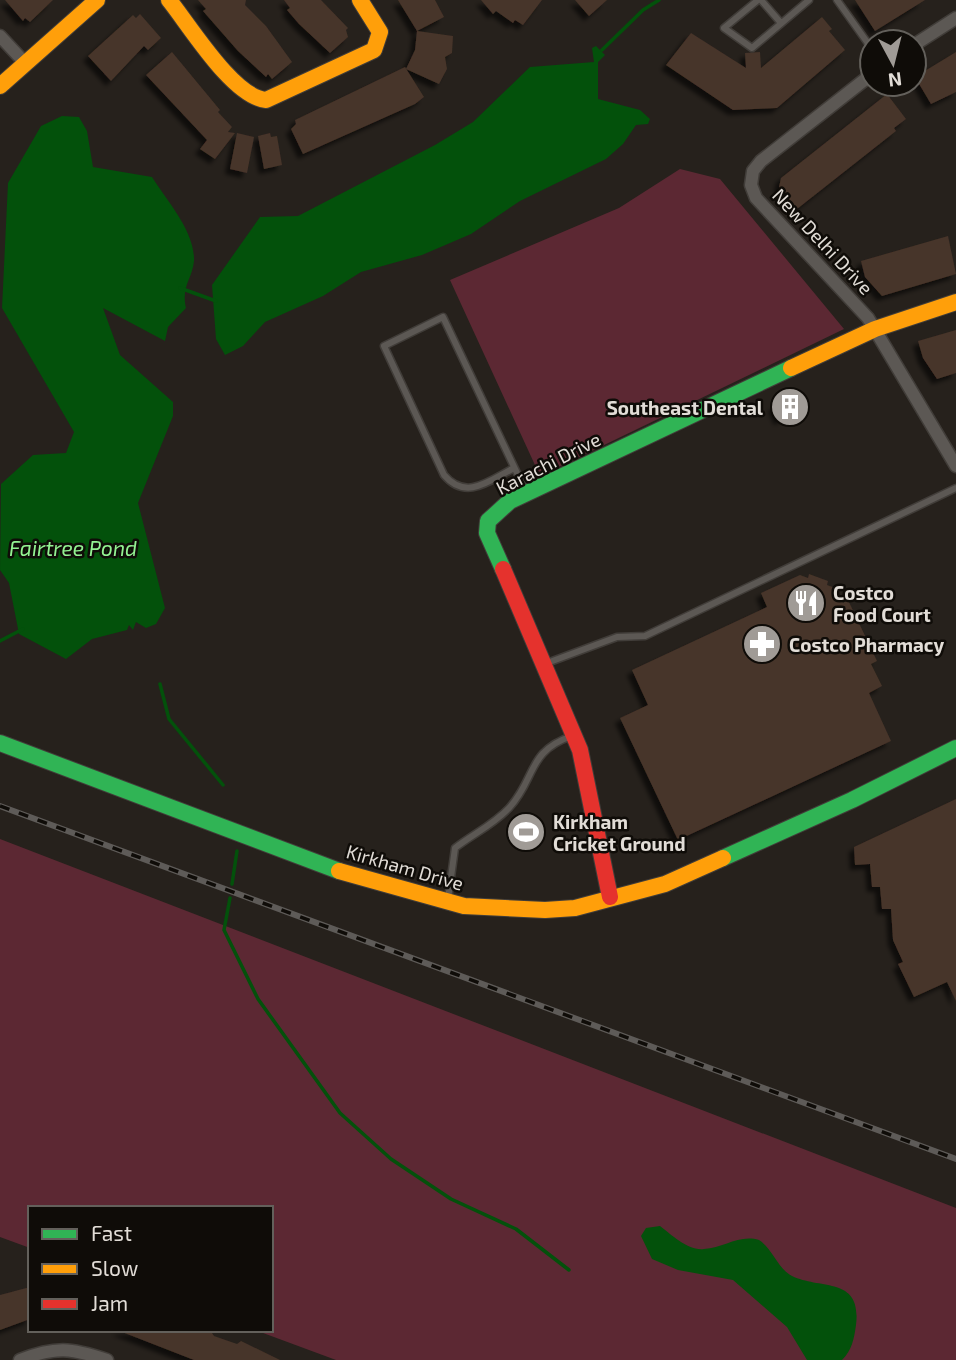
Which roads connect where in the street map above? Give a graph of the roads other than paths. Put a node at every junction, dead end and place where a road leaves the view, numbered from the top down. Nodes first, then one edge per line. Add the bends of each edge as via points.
1 (97, 0) edge
2 (169, 0) edge
3 (360, 0) edge
4 (759, 0) edge
5 (809, 0) edge
6 (837, 0) edge
7 (956, 18) edge
8 (781, 23) junction
9 (858, 29) edge
10 (0, 36) edge
11 (928, 36) edge
12 (26, 64) junction
13 (858, 85) edge
14 (0, 86) edge
15 (956, 302) edge
16 (876, 329) junction
17 (956, 466) edge
18 (514, 468) junction
19 (956, 488) edge
20 (526, 494) junction
21 (545, 664) junction
22 (575, 735) junction
23 (0, 743) edge
24 (956, 748) edge
25 (610, 897) junction
26 (447, 901) junction
27 (20, 1360) edge
28 (107, 1360) edge

1 - 12 street
2 - 3 street via 235,83 263,101 374,50 380,32
4 - 8 lane
4 - 8 lane via 724,28 752,48
5 - 8 lane
6 - 9 lane
7 - 11 street
10 - 12 street
12 - 14 street
13 - 16 street, New Delhi Drive via 761,161 752,172 751,185 767,212
15 - 16 street, Karachi Drive
16 - 17 street, New Delhi Drive
16 - 20 street, Karachi Drive
18 - 18 lane via 443,317 384,346 444,475 454,487 469,490
18 - 20 lane
19 - 21 lane via 645,636 617,637
20 - 21 street, Karachi Drive via 510,501 488,521 487,533
21 - 22 street, Karachi Drive
22 - 25 street, Karachi Drive
22 - 26 lane via 542,752 511,806 455,848
23 - 26 street, Kirkham Drive via 337,870
24 - 25 street, Kirkham Drive via 674,881
25 - 26 street, Kirkham Drive via 560,909 464,906
27 - 28 street via 54,1348

